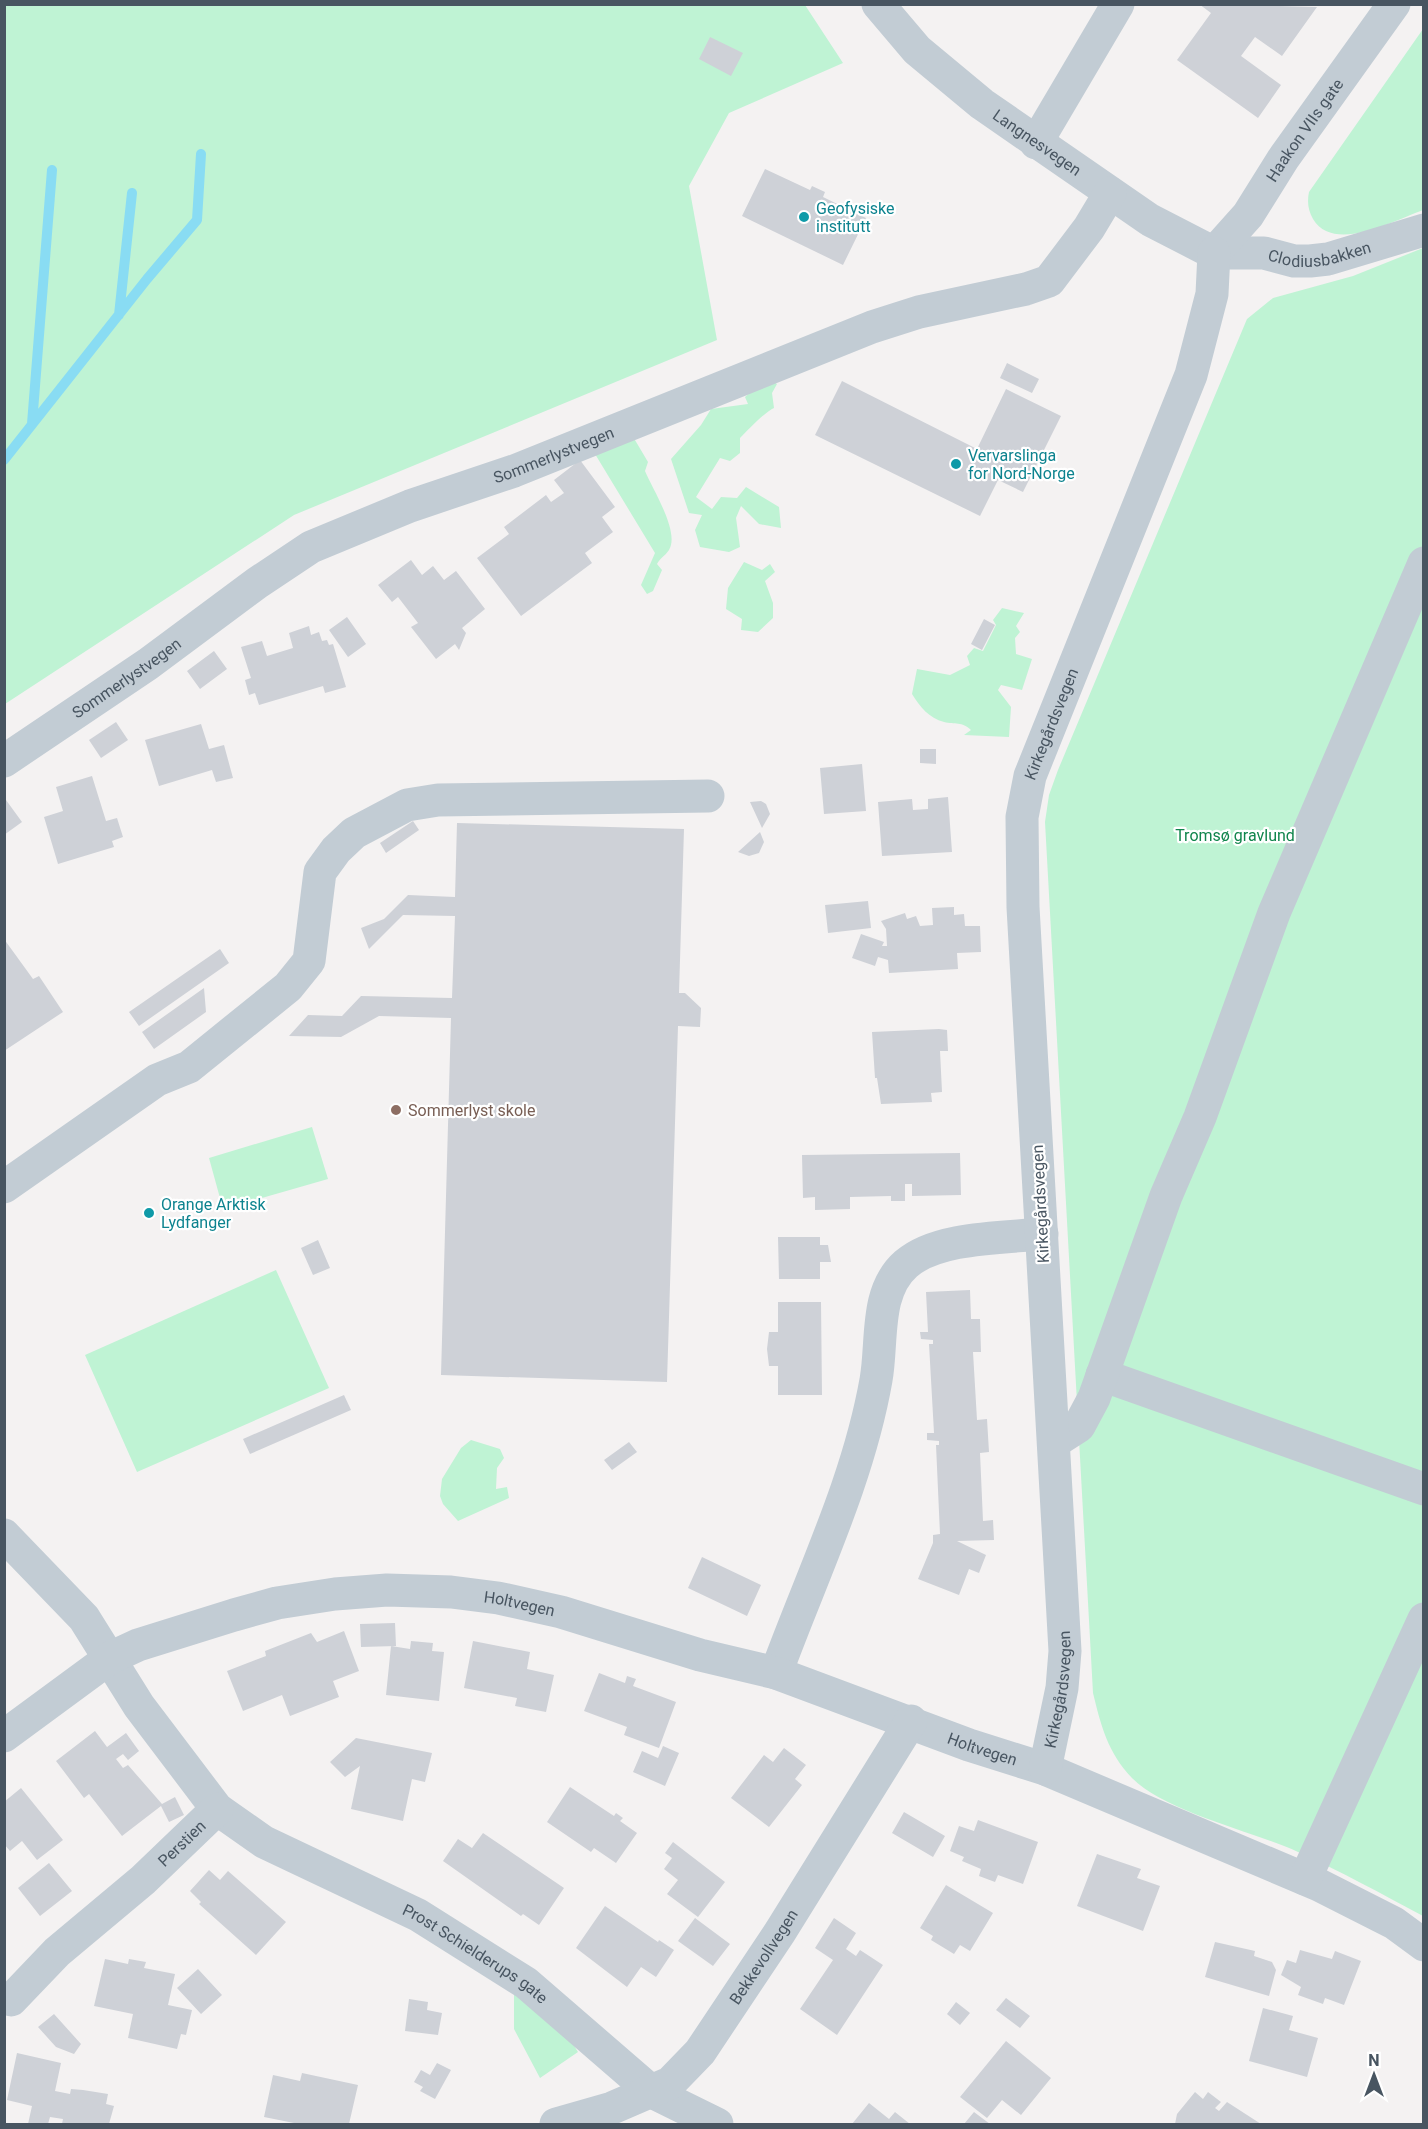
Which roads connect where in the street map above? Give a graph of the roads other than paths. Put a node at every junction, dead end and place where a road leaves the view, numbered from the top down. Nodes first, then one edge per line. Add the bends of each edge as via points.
1 (878, 4) edge
2 (1118, 4) edge
3 (1394, 4) edge
4 (1036, 143) junction
5 (1110, 193) junction
6 (1424, 230) edge
7 (1214, 253) junction
8 (1424, 563) edge
9 (4, 761) edge
10 (708, 796) dead end
11 (4, 1187) edge
12 (1042, 1234) junction
13 (1102, 1375) junction
14 (1054, 1442) junction
15 (1424, 1489) edge
16 (4, 1535) edge
17 (1424, 1620) edge
18 (110, 1658) junction
19 (776, 1673) junction
20 (911, 1721) junction
21 (4, 1736) edge
22 (1045, 1770) junction
23 (217, 1809) junction
24 (1305, 1879) junction
25 (1424, 1945) edge
26 (11, 2000) dead end
27 (652, 2092) junction
28 (556, 2124) edge
29 (717, 2124) edge

1 - 4 street, Langnesvegen via 917,50
2 - 4 street
3 - 7 street, Haakon VIIs gate via 1334,85 1248,215
4 - 5 street, Langnesvegen
5 - 7 street, Langnesvegen via 1182,239
5 - 9 street, Sommerlystvegen via 1061,266 1042,285 919,312 872,327 514,471 410,506 311,547
6 - 7 street, Clodiusbakken via 1310,261 1264,253
7 - 12 street, Kirkegårdsvegen via 1210,303 1191,375 1075,659 1023,802 1023,907
8 - 13 street via 1274,913
10 - 11 street via 438,800 407,805 354,833 320,872 309,961 288,987 189,1067 157,1080
12 - 14 street, Kirkegårdsvegen
12 - 19 street via 939,1247 905,1265 888,1288 876,1380 847,1488
13 - 14 street via 1079,1426
13 - 15 street
14 - 22 street, Kirkegårdsvegen via 1065,1651 1062,1688
16 - 18 street via 84,1618
17 - 24 street
18 - 19 street, Holtvegen via 190,1627 277,1603 387,1590 451,1592 528,1603 700,1655
18 - 21 street, Holtvegen
18 - 23 street, Perstien via 139,1706
19 - 20 street, Holtvegen
20 - 22 street, Holtvegen via 969,1746
20 - 27 street, Bekkevollvegen via 700,2052 670,2083
22 - 24 street, Kirkegårdsvegen
23 - 26 street, Perstien via 143,1880 57,1952
23 - 27 street, Prost Schielderups gate via 264,1842 418,1915 504,1967
24 - 25 street, Kirkegårdsvegen via 1358,1903
27 - 28 street, Bekkevollvegen
27 - 29 street, Prost Schielderups gate

